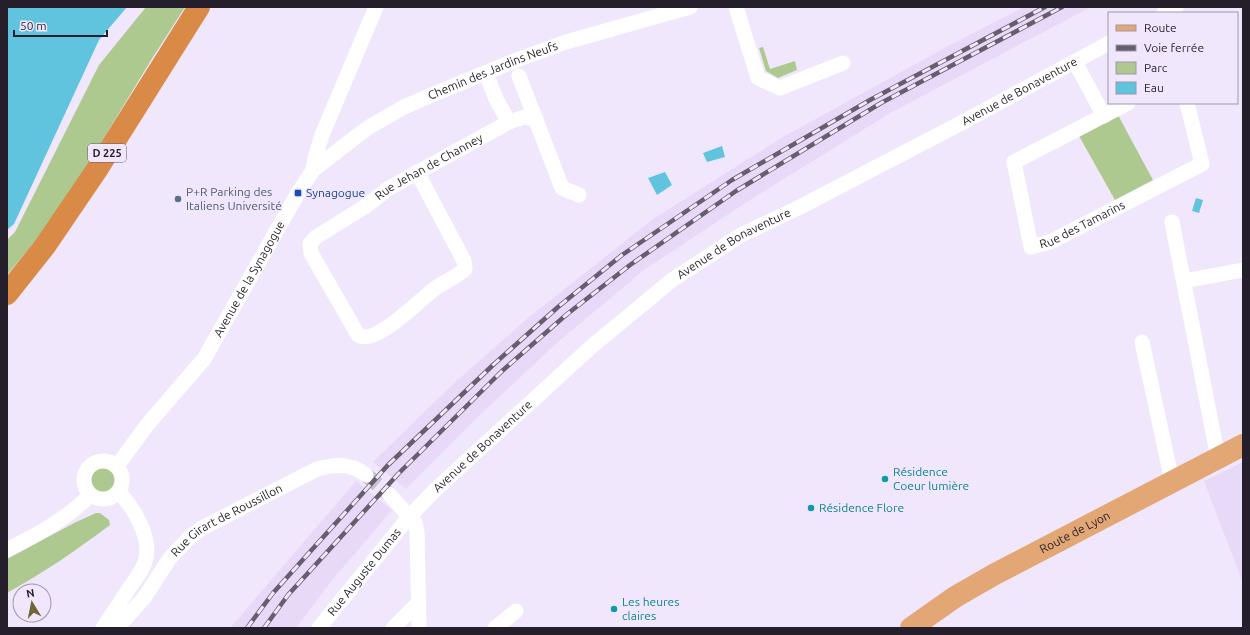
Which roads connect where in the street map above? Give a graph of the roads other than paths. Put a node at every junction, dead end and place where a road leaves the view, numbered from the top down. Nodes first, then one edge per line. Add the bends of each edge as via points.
1 (199, 7) edge
2 (376, 7) edge
3 (690, 7) edge
4 (736, 7) edge
5 (1176, 7) edge
6 (1166, 12) edge
7 (1108, 44) edge
8 (1074, 62) junction
9 (842, 63) dead end
10 (486, 73) junction
11 (519, 76) dead end
12 (1126, 104) edge
13 (1187, 104) edge
14 (1104, 116) junction
15 (536, 119) junction
16 (509, 122) junction
17 (314, 170) junction
18 (417, 172) junction
19 (579, 195) dead end
20 (1172, 222) dead end
21 (1243, 270) edge
22 (1184, 281) junction
23 (7, 294) edge
24 (1142, 342) dead end
25 (1243, 445) edge
26 (1218, 458) junction
27 (117, 466) junction
28 (366, 475) tunnel mouth
29 (1172, 481) junction
30 (118, 492) junction
31 (389, 494) tunnel mouth
32 (90, 495) junction
33 (409, 517) junction
34 (7, 550) edge
35 (419, 602) junction
36 (516, 611) dead end
37 (103, 628) edge
38 (117, 628) edge
39 (319, 628) edge
40 (393, 628) edge
41 (419, 628) edge
42 (495, 628) edge
43 (910, 628) edge

1 - 23 highway, D 225 via 98,168 45,246
2 - 17 street, Avenue de la Synagogue via 322,135
3 - 10 street, Chemin des Jardins Neufs via 566,42
4 - 9 street via 758,78 780,88
5 - 6 street
7 - 8 street, Avenue de Bonaventure
8 - 14 street
8 - 33 street, Avenue de Bonaventure via 798,208 741,235 672,280 591,347
10 - 16 street
10 - 17 street, Chemin des Jardins Neufs via 427,97 385,118
11 - 15 street
12 - 14 street, Rue des Tamarins
13 - 14 street, Rue des Tamarins via 1202,164 1050,242 1031,247 1014,162
15 - 16 street, Rue Jehan de Channey via 524,117
15 - 19 street via 562,188
16 - 18 street, Rue Jehan de Channey
17 - 27 street, Avenue de la Synagogue via 204,359 147,425
18 - 18 street, Rue Jehan de Channey via 316,237 310,244 311,253 362,338 370,337 396,322 437,287 465,269 464,261
20 - 22 street
21 - 22 street
22 - 26 street
24 - 29 street
25 - 26 main road, Route de Lyon
26 - 29 main road, Route de Lyon
27 - 30 street via 123,479
27 - 32 street via 102,460 89,467 83,479
28 - 38 street, Rue Girart de Roussillon via 351,466 332,465 318,469 202,528 179,547 144,598
29 - 43 main road, Route de Lyon via 995,574 955,597
30 - 32 street via 114,497 102,500
30 - 37 street via 129,504 140,525 147,556 140,572
31 - 33 street
32 - 34 street via 58,521
33 - 35 street via 415,523 417,531
33 - 39 street, Rue Auguste Dumas
35 - 40 street
35 - 41 street
36 - 42 street

